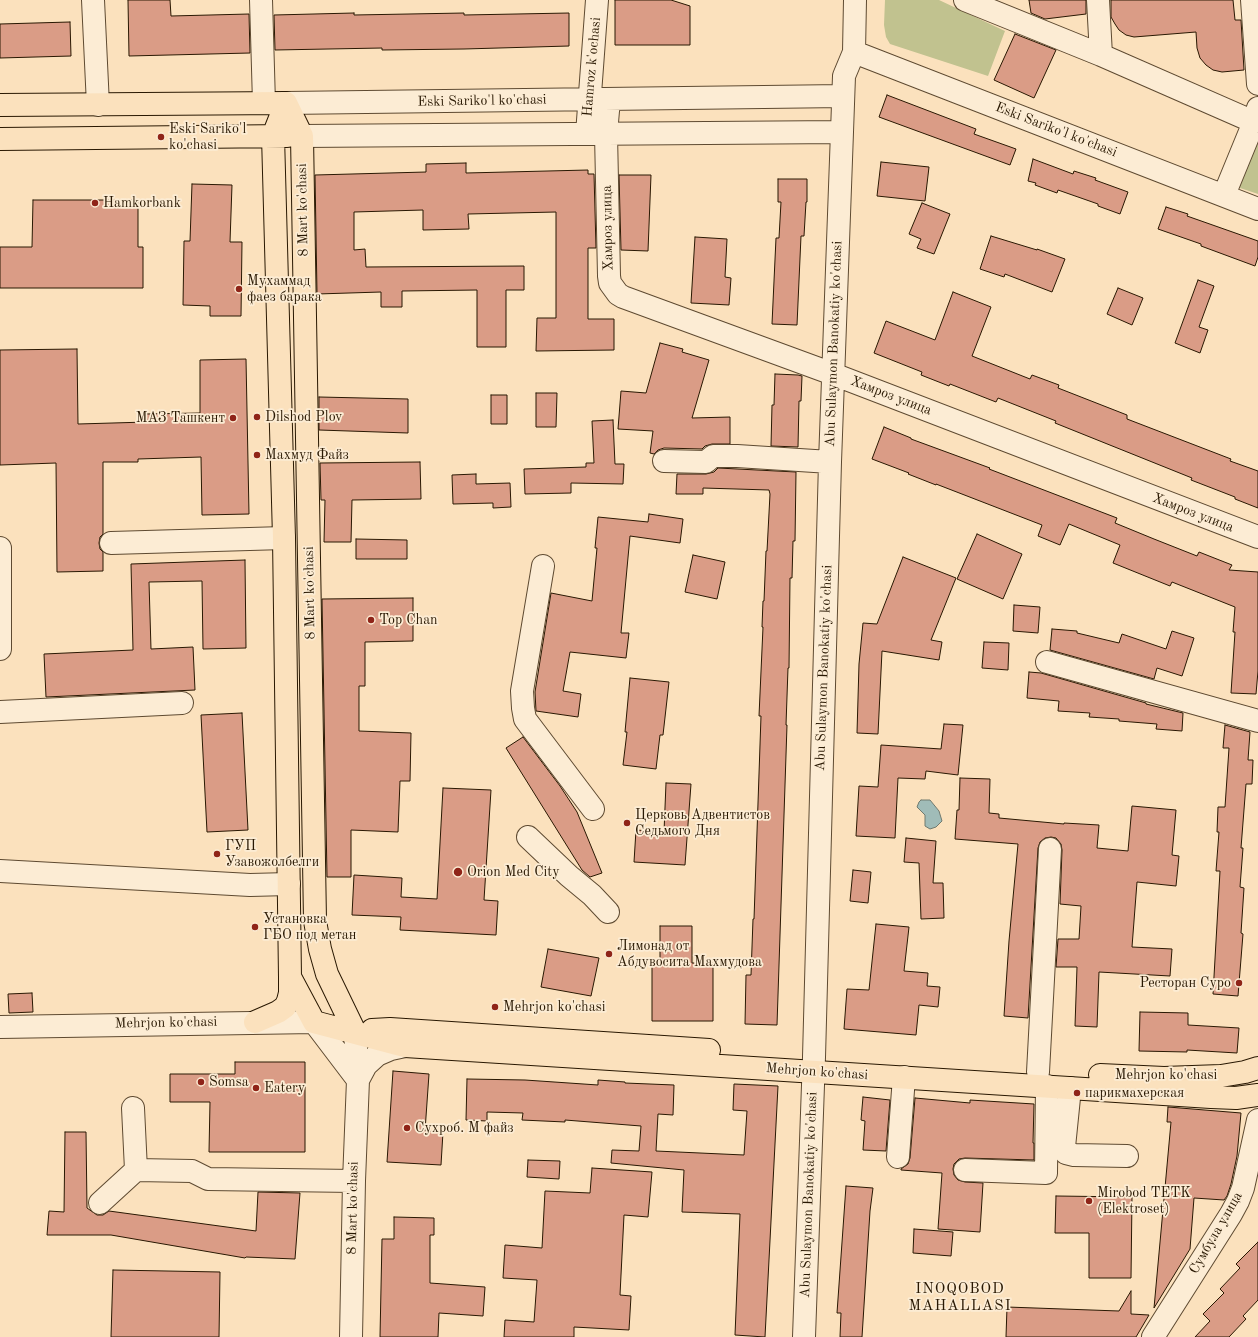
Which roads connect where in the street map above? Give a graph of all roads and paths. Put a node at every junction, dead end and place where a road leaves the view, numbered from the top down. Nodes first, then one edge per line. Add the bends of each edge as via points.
1 (93, 0) edge
2 (261, 0) edge
3 (598, 0) edge
4 (855, 0) edge
5 (965, 0) edge
6 (1098, 0) edge
7 (1252, 0) edge
8 (854, 52) junction
9 (1101, 55) junction
10 (1258, 84) edge
11 (843, 96) junction
12 (599, 99) junction
13 (264, 103) junction
14 (286, 103) junction
15 (98, 105) junction
16 (0, 106) edge
17 (1257, 116) edge
18 (842, 132) junction
19 (596, 134) junction
20 (273, 136) junction
21 (302, 136) junction
22 (0, 139) edge
23 (1224, 195) junction
24 (1258, 209) edge
25 (833, 374) junction
26 (664, 462) dead end
27 (830, 462) junction
28 (1258, 537) edge
29 (284, 538) junction
30 (111, 543) dead end
31 (0, 548) edge
32 (543, 566) dead end
33 (0, 649) edge
34 (1047, 662) dead end
35 (182, 703) dead end
36 (0, 712) edge
37 (1258, 721) edge
38 (593, 809) dead end
39 (528, 838) dead end
40 (1050, 849) dead end
41 (0, 871) edge
42 (289, 884) junction
43 (608, 912) dead end
44 (290, 977) junction
45 (255, 1022) junction
46 (314, 1022) junction
47 (0, 1027) edge
48 (355, 1032) junction
49 (405, 1046) junction
50 (813, 1065) junction
51 (1258, 1068) edge
52 (904, 1078) junction
53 (1042, 1079) junction
54 (358, 1080) junction
55 (1070, 1088) junction
56 (1258, 1095) edge
57 (133, 1108) dead end
58 (1258, 1120) edge
59 (1127, 1156) dead end
60 (898, 1157) dead end
61 (136, 1170) junction
62 (965, 1170) dead end
63 (354, 1181) junction
64 (100, 1203) dead end
65 (1155, 1336) edge
66 (351, 1337) edge
67 (804, 1337) edge

1 - 15 street
2 - 13 street
3 - 12 street, Hamroz k'ochasi
4 - 8 street, Abu Sulaymon Banokatiy ko'chasi
5 - 9 street
6 - 9 street
7 - 10 street
8 - 11 street, Abu Sulaymon Banokatiy ko'chasi via 844,76
8 - 23 street, Eski Sariko'l ko'chasi
9 - 17 street
11 - 12 street, Eski Sariko'l ko'chasi
11 - 18 street, Abu Sulaymon Banokatiy ko'chasi
12 - 14 street, Eski Sariko'l ko'chasi
12 - 19 street, Хамроз улица
13 - 14 main road, Eski Sariko'l ko'chasi
13 - 15 main road, Eski Sariko'l ko'chasi
14 - 20 main road
14 - 21 main road, 8 Mart ko'chasi
15 - 16 main road, Eski Sariko'l ko'chasi
17 - 23 street
18 - 19 street
18 - 25 street, Abu Sulaymon Banokatiy ko'chasi
19 - 21 street
19 - 25 street, Хамроз улица via 609,276 614,289 623,297
20 - 21 main road
20 - 22 main road
20 - 29 main road, 8 Mart ko'chasi
21 - 48 main road, 8 Mart ko'chasi via 316,921 327,974
23 - 24 street, Eski Sariko'l ko'chasi
25 - 27 street, Abu Sulaymon Banokatiy ko'chasi
25 - 28 street, Хамроз улица
26 - 27 street via 706,462 713,456 737,456
27 - 50 street, Abu Sulaymon Banokatiy ko'chasi
29 - 30 street
29 - 42 main road, 8 Mart ko'chasi
31 - 33 street
32 - 38 street via 522,691 523,708 526,720
34 - 37 street
35 - 36 street
39 - 43 street
40 - 53 street
41 - 42 street via 250,885
42 - 44 main road, 8 Mart ko'chasi
44 - 45 main road via 290,993 285,1007
44 - 46 main road, 8 Mart ko'chasi
45 - 46 street, Mehrjon ko'chasi
45 - 47 street, Mehrjon ko'chasi
46 - 48 main road, Mehrjon ko'chasi
46 - 54 street, 8 Mart ko'chasi
48 - 49 main road, Mehrjon ko'chasi
48 - 50 main road, Mehrjon ko'chasi via 390,1029
48 - 54 street, 8 Mart ko'chasi
49 - 50 main road, Mehrjon ko'chasi
49 - 54 street via 377,1055 366,1065
50 - 52 main road, Mehrjon ko'chasi
50 - 53 main road, Mehrjon ko'chasi
50 - 67 street, Abu Sulaymon Banokatiy ko'chasi
51 - 53 main road, Mehrjon ko'chasi via 1222,1076
52 - 53 main road, Mehrjon ko'chasi
52 - 60 street
53 - 55 main road, Mehrjon ko'chasi
53 - 62 street via 1046,1173
54 - 63 street, 8 Mart ko'chasi
55 - 56 main road, Mehrjon ko'chasi via 1236,1098
55 - 59 street via 1064,1147 1066,1153
57 - 61 street
58 - 65 street, Сумбула улица via 1238,1201
61 - 63 street via 192,1171 208,1179
61 - 64 street
63 - 66 street, 8 Mart ko'chasi

